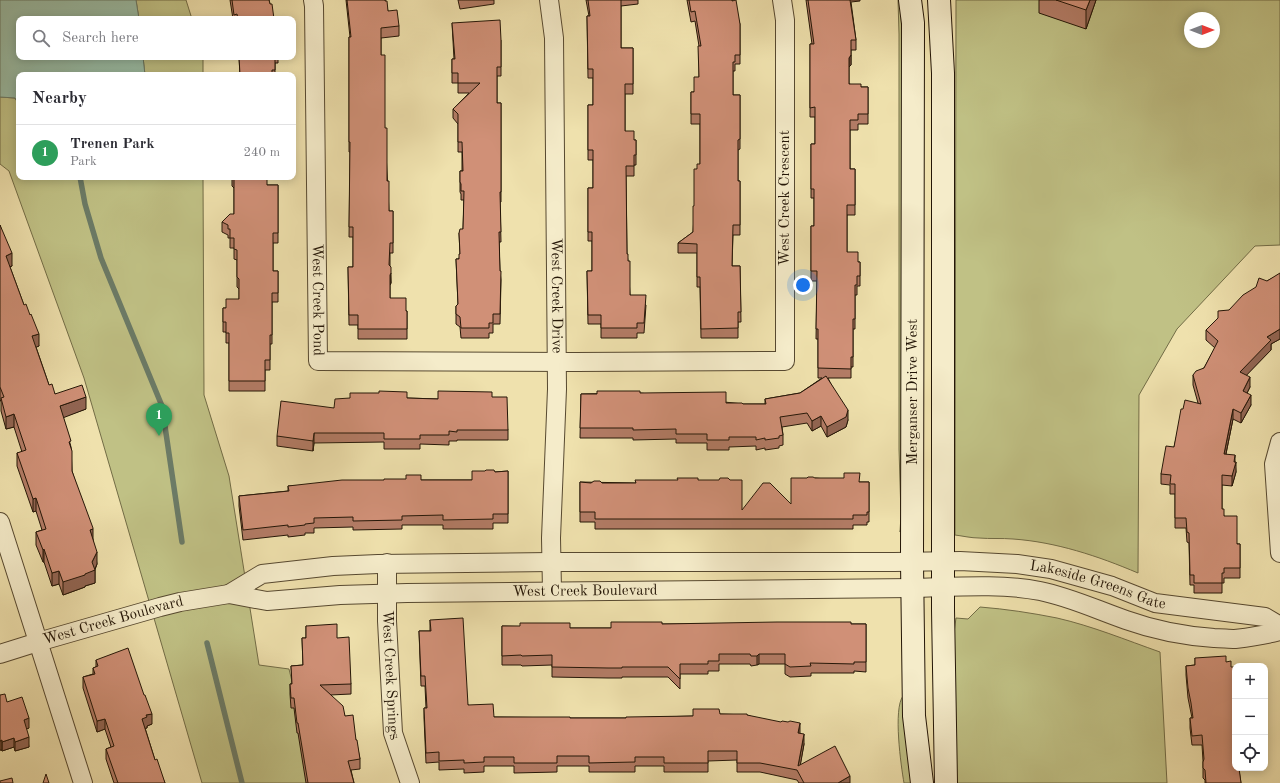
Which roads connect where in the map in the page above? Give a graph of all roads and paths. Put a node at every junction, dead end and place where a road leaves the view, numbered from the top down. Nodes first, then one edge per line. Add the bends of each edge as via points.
1 (313, 0) edge
2 (549, 0) edge
3 (782, 0) edge
4 (910, 0) edge
5 (939, 0) edge
6 (557, 362) junction
7 (1280, 442) edge
8 (0, 522) edge
9 (1280, 553) edge
10 (943, 561) junction
11 (551, 562) junction
12 (912, 562) junction
13 (387, 563) junction
14 (943, 587) junction
15 (913, 588) junction
16 (552, 591) junction
17 (229, 594) junction
18 (387, 594) junction
19 (1280, 626) edge
20 (1280, 630) edge
21 (38, 642) junction
22 (0, 654) edge
23 (83, 783) edge
24 (410, 783) edge
25 (922, 783) edge
26 (946, 783) edge

1 - 6 street, West Creek Pond via 318,361
2 - 6 street, West Creek Drive via 554,38
3 - 6 street, West Creek Crescent via 785,20 784,361
4 - 12 street, Merganser Drive West via 913,23
5 - 10 street, Merganser Drive West via 943,73
6 - 11 street, West Creek Drive
7 - 9 street via 1274,464
8 - 21 street
10 - 12 street, Lakeside Greens Gate
10 - 14 street, Merganser Drive West
10 - 19 street, Lakeside Greens Gate via 1017,564 1051,569 1112,586 1155,603 1265,617
11 - 12 street, West Creek Boulevard
11 - 13 street, West Creek Boulevard
11 - 16 street, West Creek Drive
12 - 15 street, Merganser Drive West
13 - 17 street, West Creek Boulevard via 262,574
13 - 18 street, West Creek Springs
14 - 15 street, West Creek Boulevard
14 - 20 street, Lakeside Greens Gate via 1038,590 1064,596 1157,629 1196,636 1234,639 1262,636
14 - 26 street, Merganser Drive West
15 - 16 street, West Creek Boulevard
15 - 25 street, Merganser Drive West via 914,716
16 - 18 street, West Creek Boulevard
17 - 18 street, West Creek Boulevard via 267,601
17 - 21 street, West Creek Boulevard via 180,602
18 - 24 street, West Creek Springs via 393,733
21 - 22 street, West Creek Boulevard
21 - 23 street

